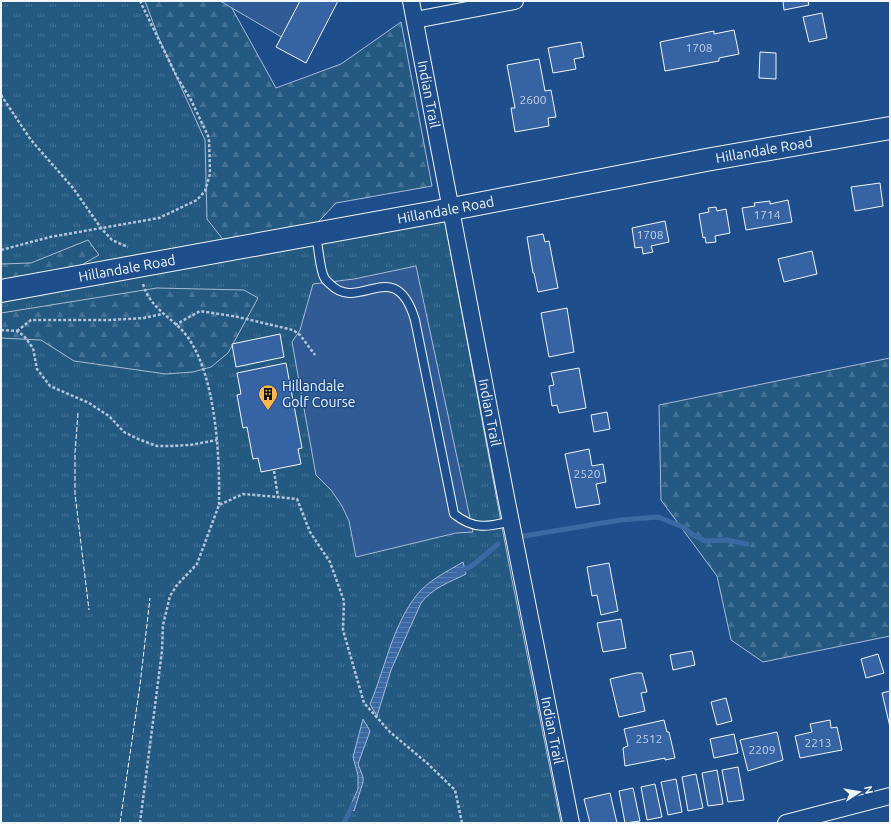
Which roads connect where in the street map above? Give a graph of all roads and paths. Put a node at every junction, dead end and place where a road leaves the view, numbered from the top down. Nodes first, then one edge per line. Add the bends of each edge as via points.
1 (140, 1) edge
2 (411, 1) edge
3 (515, 1) edge
4 (415, 20) junction
5 (1, 94) edge
6 (890, 128) edge
7 (452, 209) junction
8 (101, 228) junction
9 (316, 234) junction
10 (1, 250) edge
11 (131, 252) dead end
12 (142, 281) dead end
13 (1, 291) edge
14 (162, 314) junction
15 (175, 325) junction
16 (1, 330) edge
17 (16, 331) junction
18 (315, 355) dead end
19 (217, 440) junction
20 (274, 471) dead end
21 (278, 498) junction
22 (219, 505) junction
23 (511, 521) junction
24 (890, 796) edge
25 (140, 823) edge
26 (462, 823) edge
27 (571, 823) edge
28 (786, 823) edge

1 - 8 path via 208,138 210,174 205,191 197,200 182,209 159,218
2 - 4 street, Indian Trail
3 - 4 street
4 - 7 street, Indian Trail
5 - 8 path via 31,140 73,188
6 - 7 main road, Hillandale Road
7 - 9 main road, Hillandale Road
7 - 23 street, Indian Trail
8 - 10 path via 50,237
8 - 11 path via 112,240 128,247
9 - 13 main road, Hillandale Road
9 - 23 lane via 323,277 335,289 351,294 391,287 405,296 410,305 454,514 472,525 490,526
12 - 14 path via 147,297
14 - 15 path
14 - 17 path via 110,320 31,320
15 - 18 path via 200,311 245,319 293,330
15 - 19 path via 188,337 204,369
16 - 17 path
17 - 19 path via 24,336 33,348 36,369 50,386 89,403 109,416 124,432 156,446 190,445
19 - 22 path via 220,471
20 - 21 path
21 - 22 path via 243,494
21 - 26 path via 297,498 310,532 330,562 344,601 343,630 364,703 390,732 455,790
22 - 25 path via 197,564 170,596 163,625 162,651
23 - 27 street, Indian Trail
24 - 28 street

